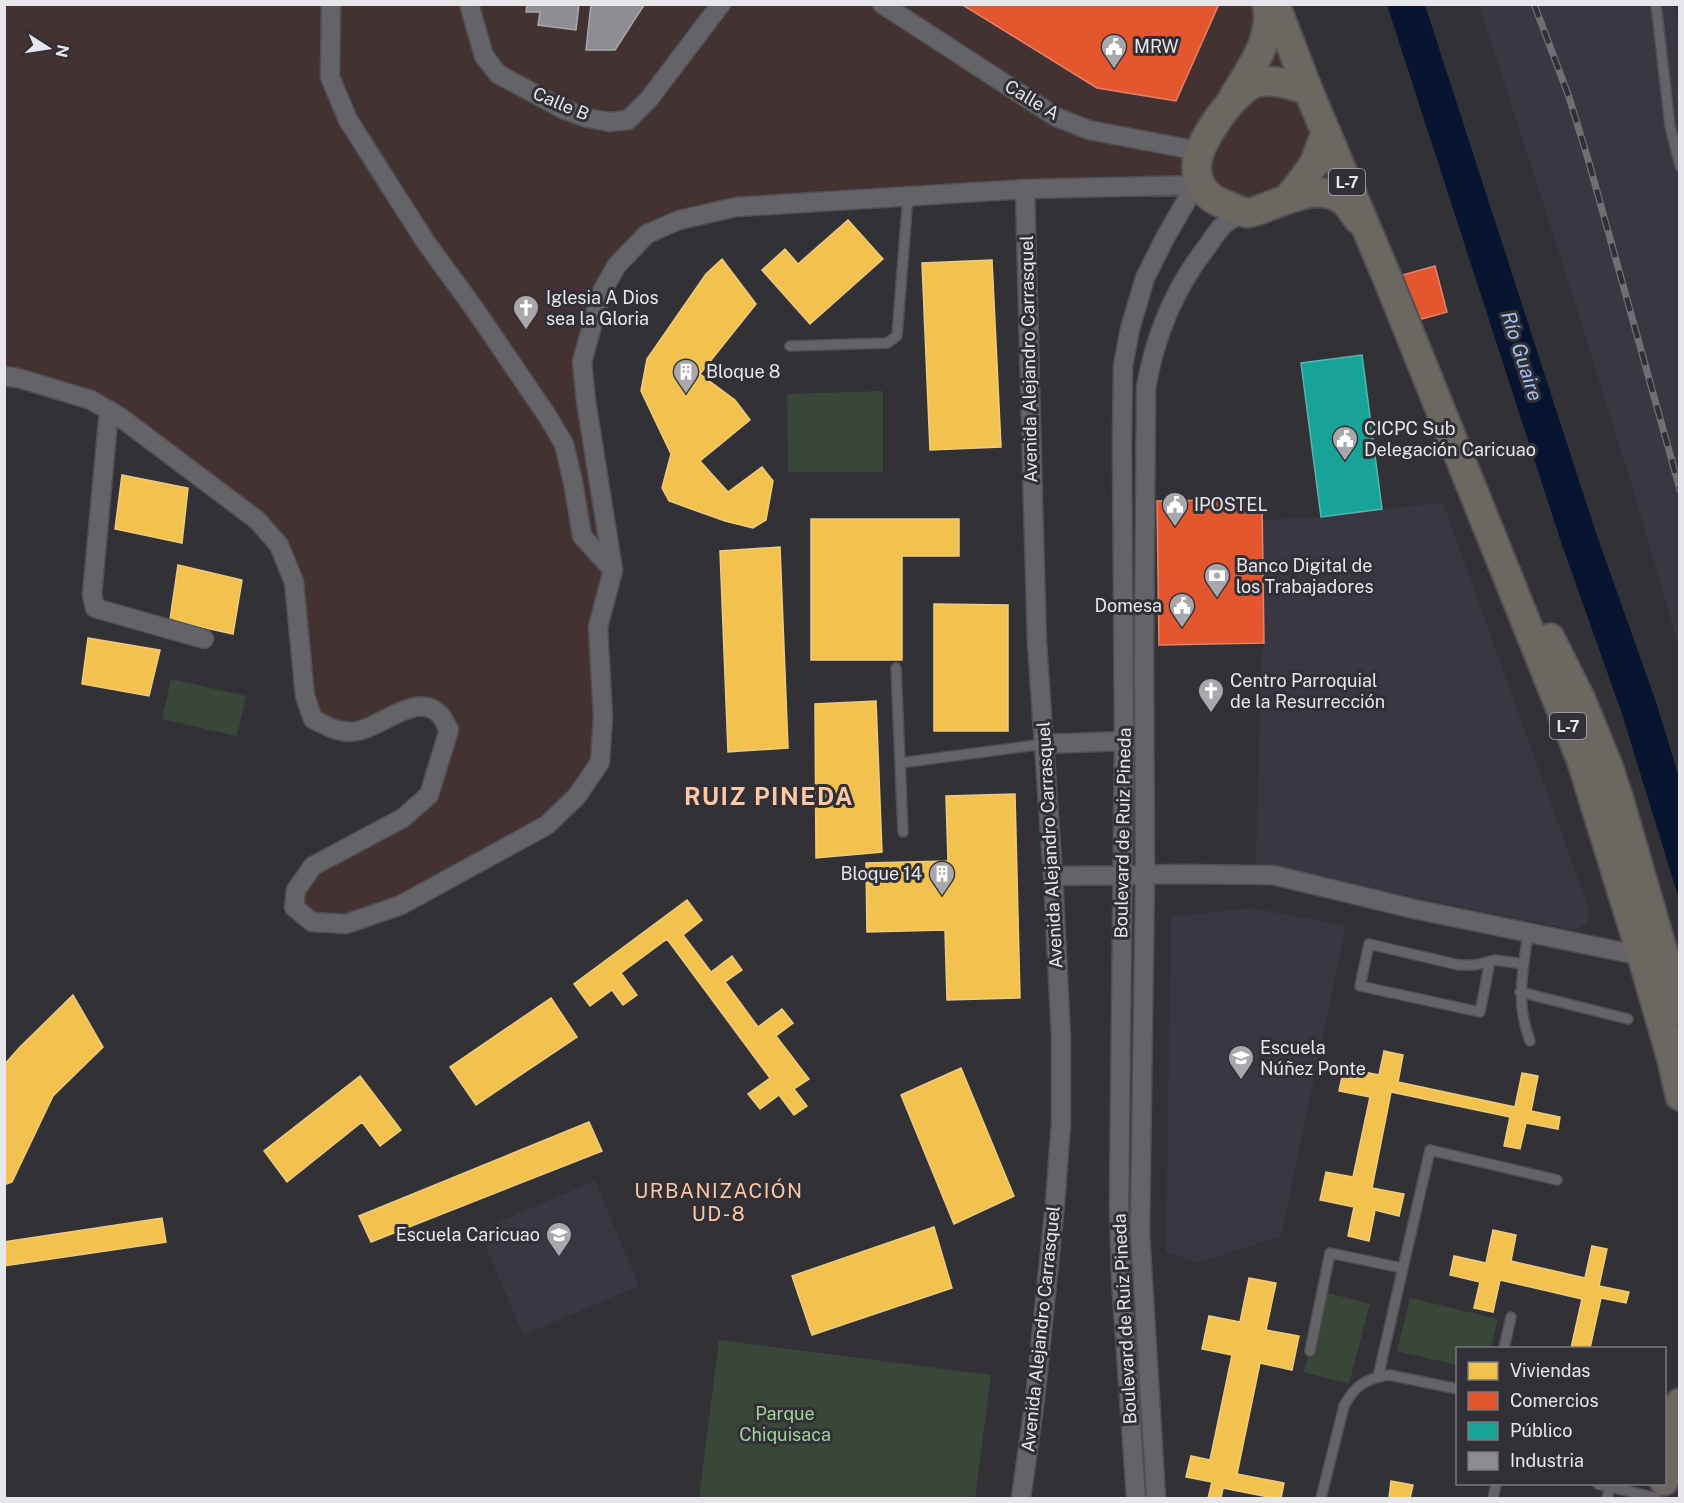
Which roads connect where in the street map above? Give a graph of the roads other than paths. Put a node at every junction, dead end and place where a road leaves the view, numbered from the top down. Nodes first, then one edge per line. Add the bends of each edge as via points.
1 (331, 4) edge
2 (469, 4) edge
3 (721, 4) edge
4 (882, 4) edge
5 (1267, 4) edge
6 (1275, 4) edge
7 (1656, 4) edge
8 (1308, 90) junction
9 (1231, 100) junction
10 (1326, 132) junction
11 (1199, 151) junction
12 (1680, 166) edge
13 (1200, 185) junction
14 (1025, 189) junction
15 (908, 196) junction
16 (1287, 199) junction
17 (1248, 213) junction
18 (1368, 232) junction
19 (790, 346) dead end
20 (4, 375) edge
21 (109, 410) junction
22 (614, 570) junction
23 (204, 639) dead end
24 (896, 668) dead end
25 (1124, 741) junction
26 (1044, 744) junction
27 (900, 763) junction
28 (903, 832) dead end
29 (1145, 875) junction
30 (1053, 876) junction
31 (1122, 876) junction
32 (1528, 933) junction
33 (1652, 954) junction
34 (1490, 961) junction
35 (1524, 964) junction
36 (1520, 992) junction
37 (1628, 1019) dead end
38 (1680, 1020) edge
39 (1530, 1041) dead end
40 (1680, 1096) edge
41 (1557, 1180) dead end
42 (1402, 1268) junction
43 (1511, 1317) dead end
44 (1504, 1347) edge
45 (1310, 1351) dead end
46 (1378, 1377) junction
47 (1456, 1389) edge
48 (1680, 1403) edge
49 (1666, 1472) edge
50 (1602, 1485) edge
51 (1610, 1487) junction
52 (1021, 1498) edge
53 (1136, 1498) edge
54 (1156, 1498) edge
55 (1321, 1498) edge
56 (1607, 1498) edge
57 (1657, 1498) edge

1 - 22 street via 330,77 348,120 425,241 564,444 582,536
2 - 3 street, Calle B via 484,56 498,74 563,109 609,122 628,120 649,99
4 - 11 street, Calle A via 1056,117 1089,130
5 - 9 main road via 1265,40
6 - 8 main road, L-7
7 - 12 lane via 1670,126
8 - 9 main road via 1259,82
8 - 10 main road, L-7
9 - 11 main road
10 - 16 main road via 1314,164
10 - 18 main road, L-7
11 - 13 main road via 1196,165
13 - 14 street
13 - 17 main road via 1208,196
13 - 25 street, Boulevard de Ruiz Pineda via 1188,198 1145,278 1123,366
14 - 15 street
14 - 26 street, Avenida Alejandro Carrasquel via 1032,503
15 - 19 lane via 897,336 887,343
15 - 22 street via 736,207 679,220 647,234 617,265 601,293 582,362
16 - 17 main road
16 - 18 main road, L-7 via 1309,192 1329,193 1346,203
17 - 29 street, Boulevard de Ruiz Pineda via 1231,219 1217,232 1184,277 1151,359 1146,388
18 - 33 main road, L-7 via 1581,759
20 - 21 street via 91,400
21 - 22 street via 257,520 279,545 294,582 305,696 313,719 337,731 359,731 407,709 425,706 439,713 449,730 429,795 403,818 313,866 296,890 294,907 312,922 346,924 400,905 547,825 577,796 600,762 603,717 597,627
21 - 23 street via 92,595 95,608
24 - 27 lane
25 - 26 street
25 - 31 street, Boulevard de Ruiz Pineda
26 - 27 lane
26 - 30 street, Avenida Alejandro Carrasquel
27 - 28 lane
29 - 31 street
29 - 32 street via 1273,875
29 - 54 street, Boulevard de Ruiz Pineda via 1140,1233
30 - 31 street
30 - 52 street, Avenida Alejandro Carrasquel via 1061,1123 1035,1399
31 - 53 street, Boulevard de Ruiz Pineda via 1119,1215
32 - 33 street
32 - 35 lane
33 - 38 main road, L-7
33 - 40 main road, L-7
34 - 34 lane via 1459,965 1369,944 1360,987 1480,1012
34 - 35 lane
35 - 36 lane
36 - 37 lane
36 - 39 lane
41 - 42 lane via 1430,1150
42 - 45 lane via 1330,1253
42 - 46 lane
43 - 44 lane
46 - 47 lane via 1389,1375
46 - 55 lane via 1360,1384 1344,1406
48 - 49 main road
50 - 51 lane
51 - 56 lane
51 - 57 lane

